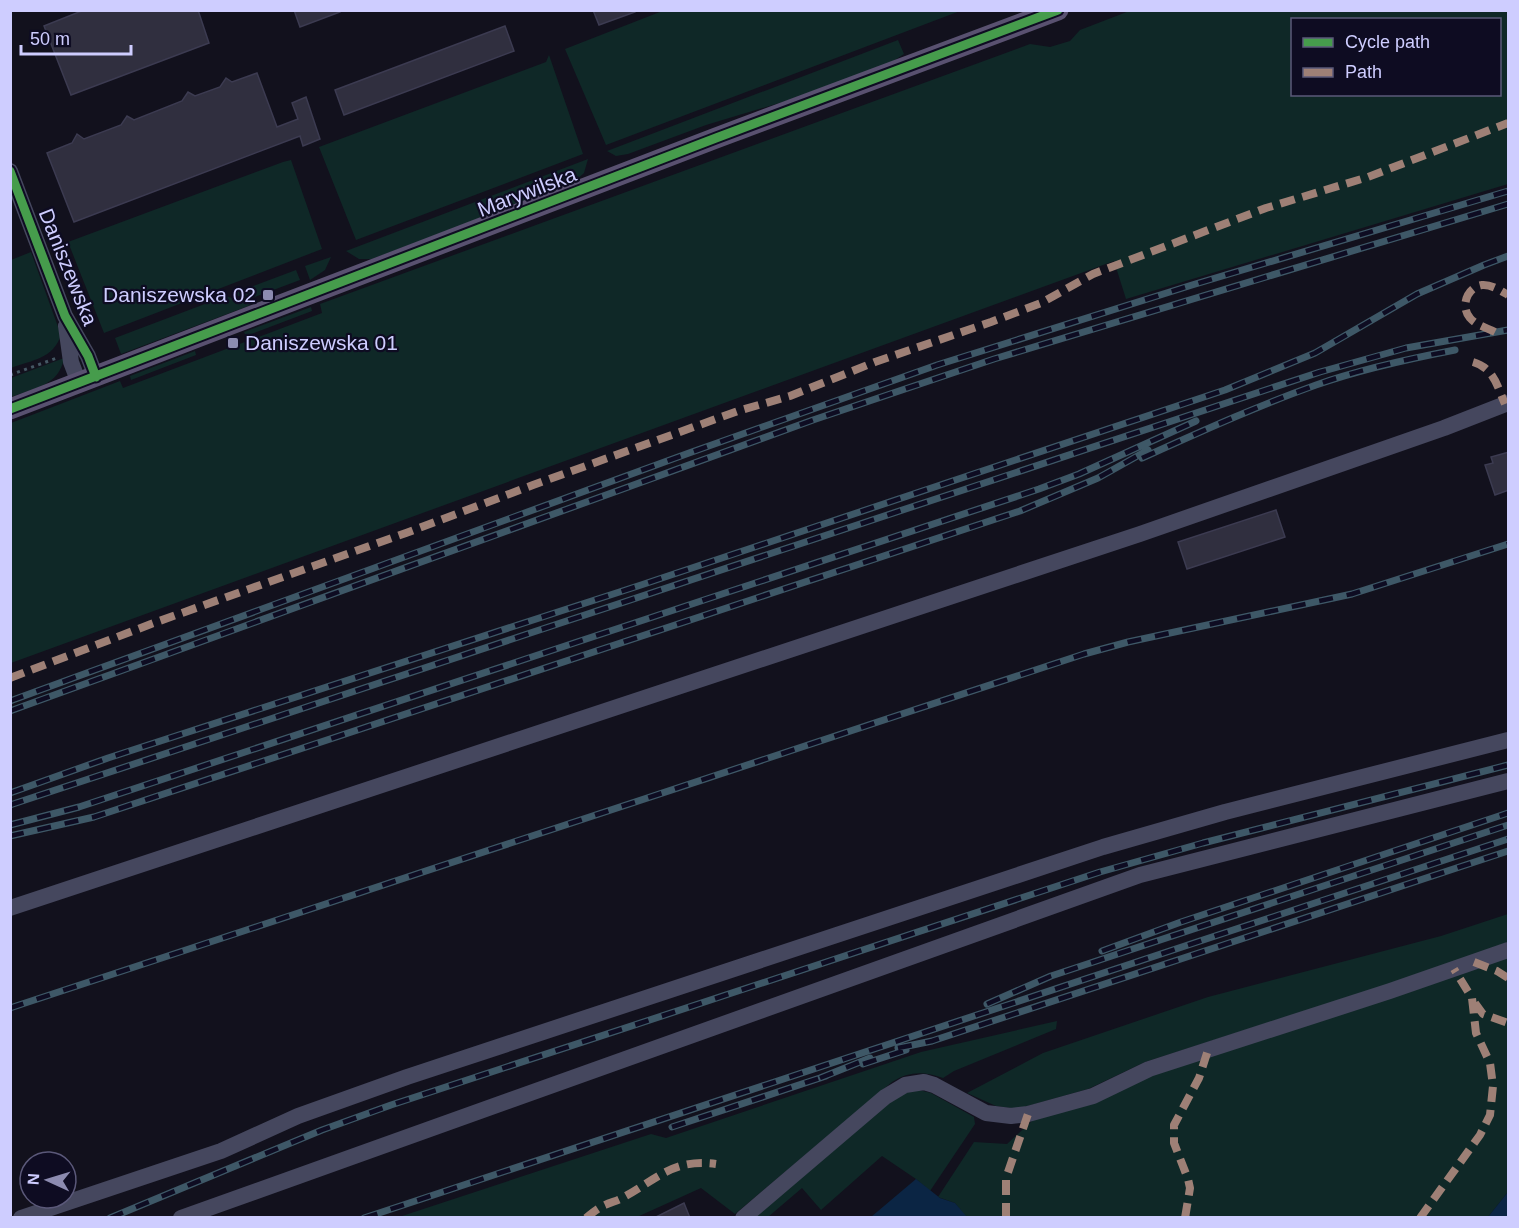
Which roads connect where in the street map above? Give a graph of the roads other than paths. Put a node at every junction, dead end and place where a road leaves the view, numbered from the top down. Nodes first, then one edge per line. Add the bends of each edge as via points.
1 (1058, 10) edge
2 (10, 171) edge
3 (87, 380) junction
4 (1509, 403) edge
5 (10, 409) edge
6 (1509, 740) edge
7 (1509, 781) edge
8 (10, 908) edge
9 (1509, 950) edge
10 (21, 1218) edge
11 (182, 1218) edge
12 (743, 1218) edge

1 - 3 main road, Marywilska
2 - 3 street, Daniszewska via 65,316 71,362
3 - 5 main road, Marywilska
4 - 8 street via 1140,534
6 - 10 street via 1103,847 406,1077 298,1116 221,1151
7 - 11 street via 1140,875
9 - 12 street via 1149,1069 1093,1096 1028,1114 986,1113 934,1085 906,1085 885,1097

